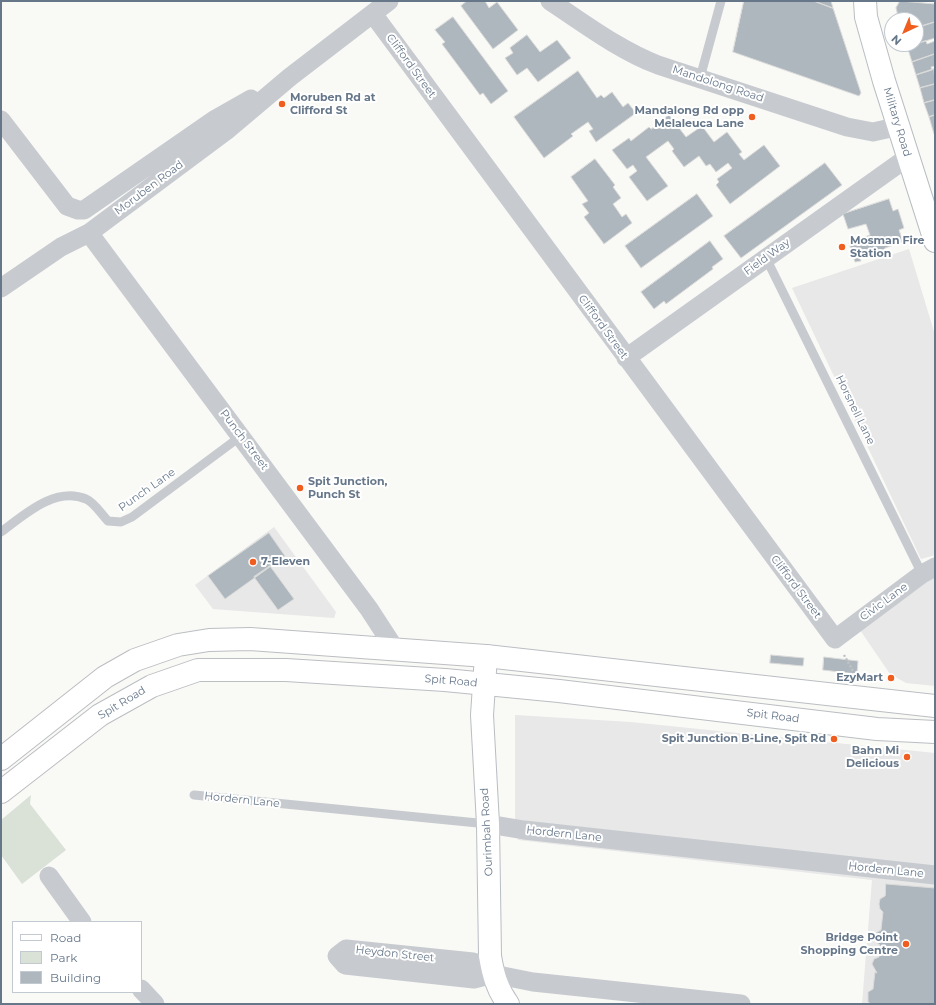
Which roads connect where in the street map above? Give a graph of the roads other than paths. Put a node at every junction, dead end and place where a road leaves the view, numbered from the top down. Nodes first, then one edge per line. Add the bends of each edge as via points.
1 (389, 1) edge
2 (550, 1) edge
3 (721, 1) edge
4 (865, 1) edge
5 (373, 14) junction
6 (290, 77) junction
7 (700, 78) junction
8 (1, 120) edge
9 (900, 126) junction
10 (908, 157) junction
11 (89, 233) junction
12 (935, 241) edge
13 (766, 258) junction
14 (1, 288) edge
15 (626, 358) junction
16 (241, 436) junction
17 (1, 532) edge
18 (929, 570) edge
19 (835, 638) joint
20 (395, 649) junction
21 (486, 656) junction
22 (484, 684) junction
23 (935, 706) edge
24 (935, 732) edge
25 (1, 759) edge
26 (1, 792) edge
27 (194, 795) dead end
28 (488, 824) junction
29 (935, 875) edge
30 (49, 876) dead end
31 (81, 921) edge
32 (493, 974) junction
33 (142, 990) edge
34 (155, 1004) edge
35 (508, 1004) edge
36 (741, 1004) edge

1 - 5 street, Moruben Road
2 - 7 street, Mandolong Road via 642,58
3 - 7 lane
4 - 9 main road, Military Road via 866,18
5 - 6 street, Moruben Road
5 - 15 street, Clifford Street
6 - 8 street, Moruben Road via 214,120 89,207 78,210 67,206
6 - 11 street, Moruben Road via 226,131
7 - 9 street, Mandolong Road via 847,126 873,132
9 - 10 main road, Military Road
10 - 12 main road, Military Road
10 - 13 street, Field Way
11 - 14 street, Moruben Road via 60,247
11 - 16 street, Punch Street
13 - 15 street, Field Way
13 - 18 lane, Horsnell Lane
15 - 19 street, Clifford Street
16 - 17 lane, Punch Lane via 132,517 121,522 108,521 87,500 67,496 41,503
16 - 20 street, Punch Street via 369,609
18 - 19 street, Civic Lane
20 - 21 main road
20 - 25 main road via 250,639 209,640 178,645 135,660 105,678
21 - 22 main road, Ourimbah Road
21 - 23 main road
22 - 24 main road, Spit Road via 877,729
22 - 26 main road, Spit Road via 286,670 198,670 152,686 100,715
22 - 28 main road, Ourimbah Road via 482,715
27 - 28 lane, Hordern Lane
28 - 29 street, Hordern Lane via 531,831
28 - 32 main road, Ourimbah Road via 490,956
30 - 31 street
32 - 32 street, Heydon Street via 474,979 364,969 345,965 337,956 346,949 473,962
32 - 35 main road, Ourimbah Road via 501,995
32 - 36 street, Heydon Street via 533,982
33 - 34 street

